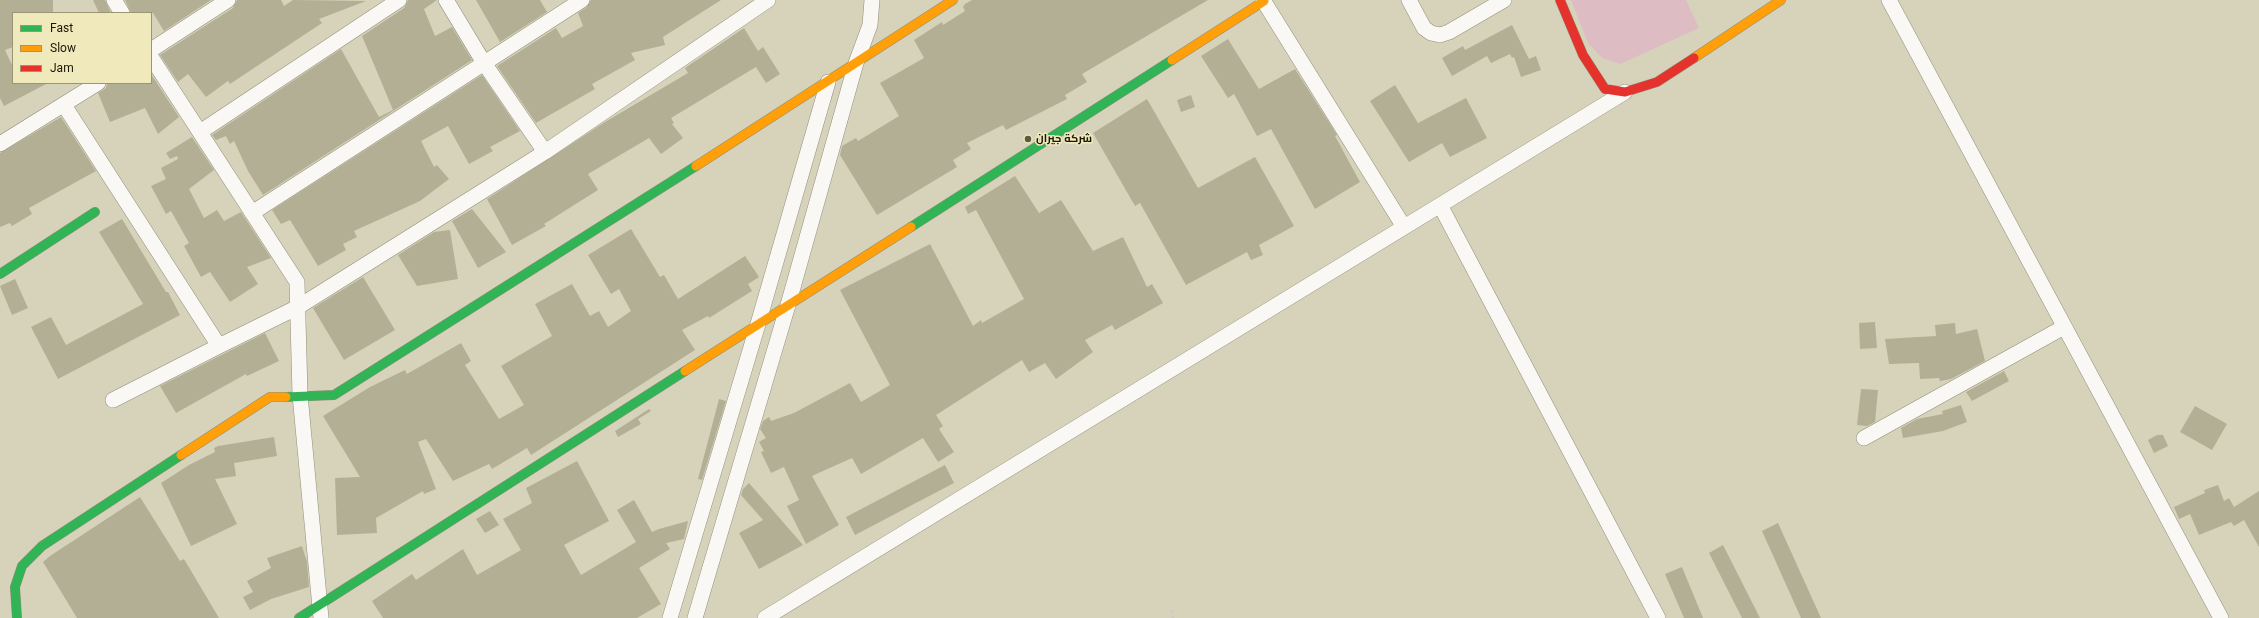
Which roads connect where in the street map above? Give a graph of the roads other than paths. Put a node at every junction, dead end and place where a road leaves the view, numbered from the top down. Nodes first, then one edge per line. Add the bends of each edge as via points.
1 (114, 0) edge
2 (228, 0) edge
3 (399, 0) edge
4 (446, 0) edge
5 (582, 0) edge
6 (768, 0) edge
7 (872, 0) edge
8 (953, 0) edge
9 (1409, 0) edge
10 (1504, 0) edge
11 (1560, 0) edge
12 (1889, 0) edge
13 (1264, 1) edge
14 (1774, 2) edge
15 (121, 12) edge
16 (152, 49) edge
17 (152, 59) edge
18 (484, 63) junction
19 (856, 63) junction
20 (828, 82) junction
21 (96, 84) edge
22 (1625, 92) junction
23 (64, 104) junction
24 (200, 132) junction
25 (0, 144) edge
26 (545, 152) junction
27 (1440, 205) junction
28 (95, 212) dead end
29 (252, 213) junction
30 (1404, 227) junction
31 (0, 274) edge
32 (768, 290) junction
33 (298, 307) junction
34 (782, 309) junction
35 (758, 324) junction
36 (2064, 327) junction
37 (219, 346) junction
38 (300, 395) junction
39 (112, 400) dead end
40 (727, 430) junction
41 (1864, 438) dead end
42 (745, 451) junction
43 (320, 611) edge
44 (17, 618) edge
45 (299, 618) edge
46 (670, 618) edge
47 (695, 618) edge
48 (765, 618) edge
49 (1658, 618) edge
50 (2220, 618) edge

1 - 15 street
2 - 16 street
3 - 24 street
4 - 18 street
5 - 18 street
6 - 26 street
7 - 19 street via 870,25
8 - 19 street
9 - 10 street via 1424,28 1440,35
11 - 22 street via 1583,55 1605,89
12 - 36 street
13 - 30 street
13 - 34 street
14 - 22 street via 1657,82
17 - 24 street
18 - 26 street
18 - 29 street
19 - 20 street
19 - 34 street
20 - 32 street
20 - 38 street via 334,395
21 - 23 street
22 - 27 street
23 - 25 street
23 - 37 street
24 - 29 street
26 - 33 street
27 - 30 street
27 - 49 street
28 - 31 street
29 - 33 street via 297,282
30 - 48 street
32 - 34 street
32 - 35 street
33 - 37 street
33 - 38 street
34 - 35 street
34 - 42 street
35 - 40 street
35 - 43 street
36 - 41 street
36 - 50 street
37 - 39 street
38 - 43 street
38 - 44 street via 270,397 42,546 22,566 15,588
40 - 42 street
40 - 46 street
42 - 47 street
43 - 45 street

